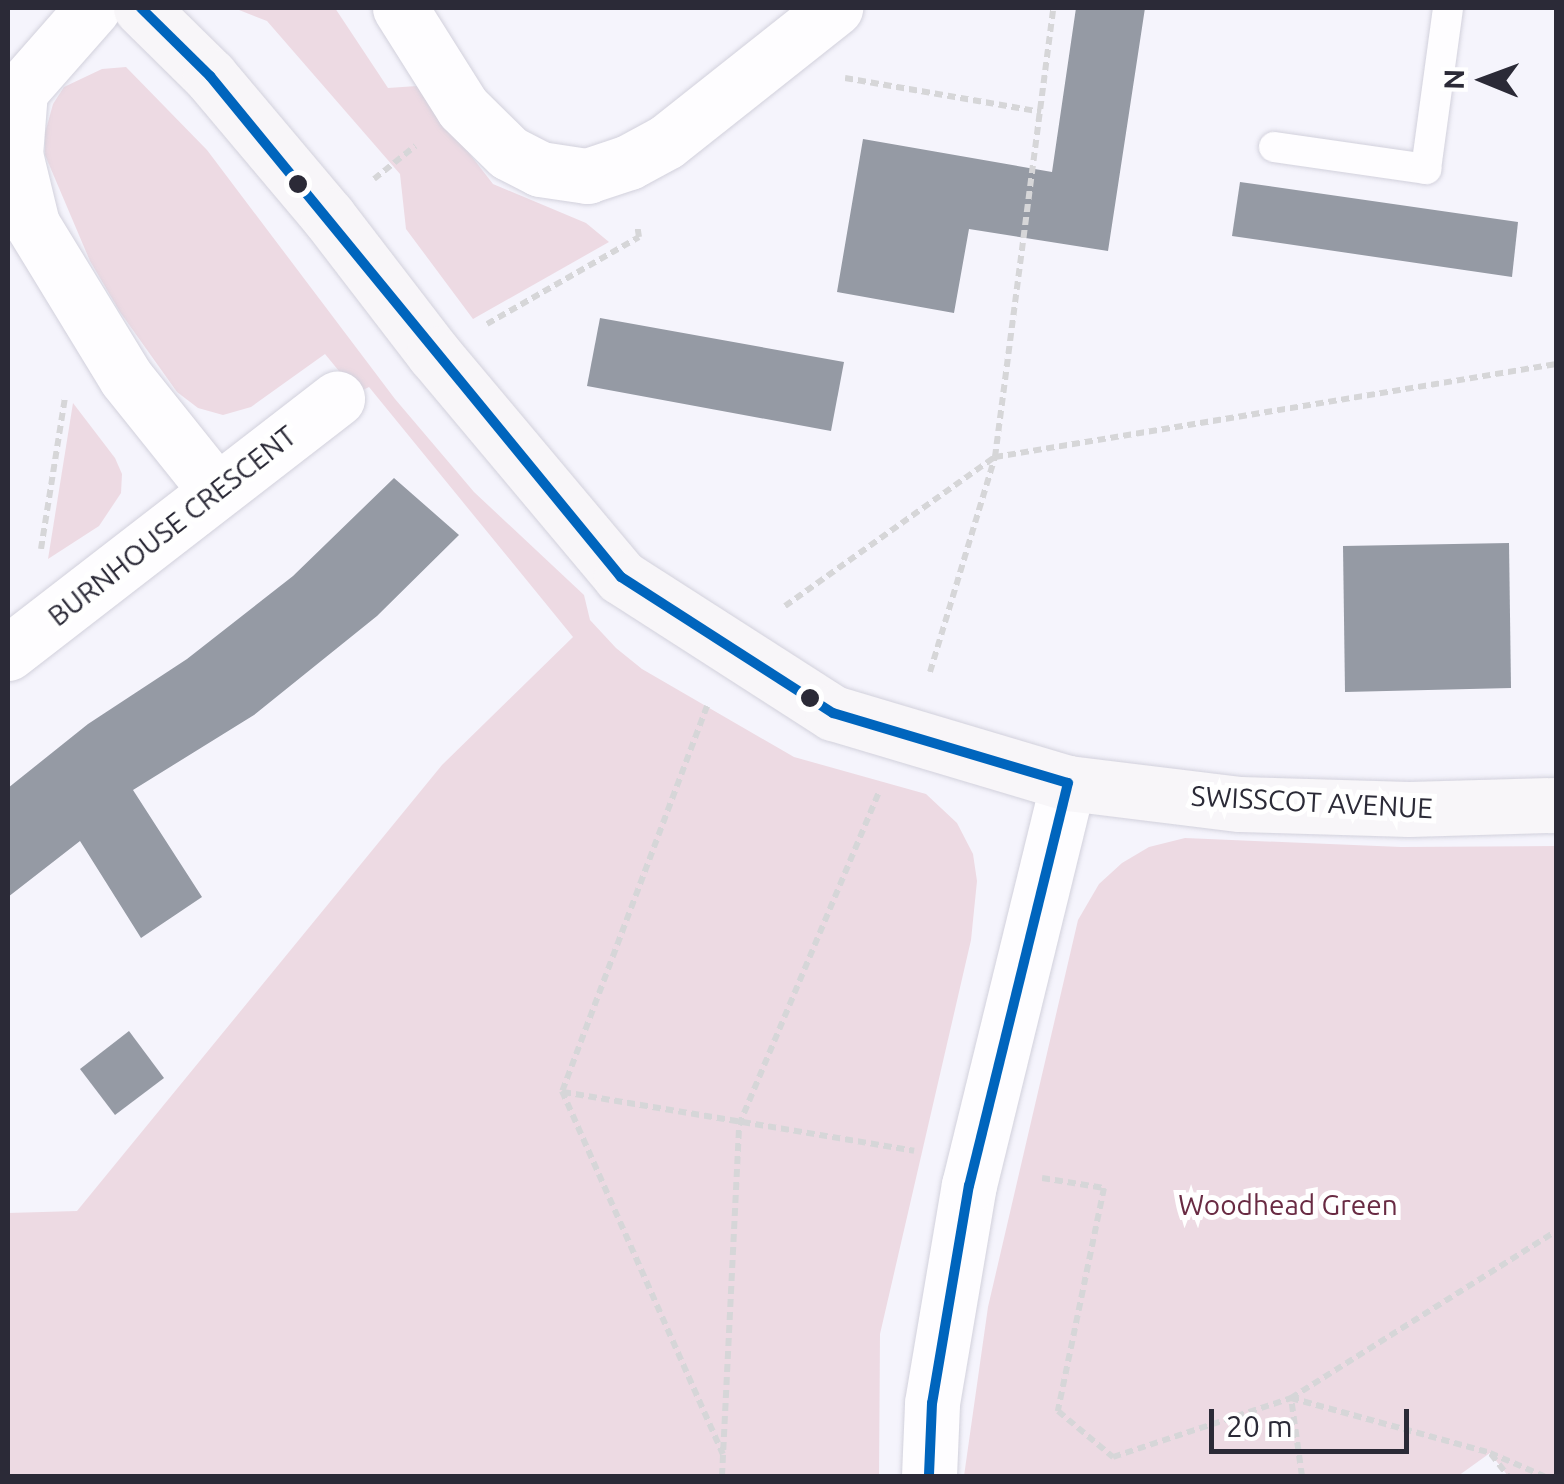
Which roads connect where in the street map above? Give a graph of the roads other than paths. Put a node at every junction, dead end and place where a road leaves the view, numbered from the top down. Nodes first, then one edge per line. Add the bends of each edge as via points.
1 (93, 8) edge
2 (141, 8) edge
3 (400, 8) edge
4 (835, 8) edge
5 (1448, 8) edge
6 (1274, 147) dead end
7 (337, 399) dead end
8 (215, 489) junction
9 (17, 646) edge
10 (1068, 783) junction
11 (1556, 806) edge
12 (929, 1476) edge

1 - 8 street via 20,90 15,154 32,224 126,378
2 - 10 street, SWISSCOT AVENUE via 210,76 621,577 833,713
3 - 4 street via 463,108 509,152 540,169 608,169 666,142
5 - 6 lane via 1426,169
7 - 8 street, BURNHOUSE CRESCENT
8 - 9 street, BURNHOUSE CRESCENT
10 - 11 street, SWISSCOT AVENUE via 1240,804
10 - 12 street via 968,1185 932,1402

